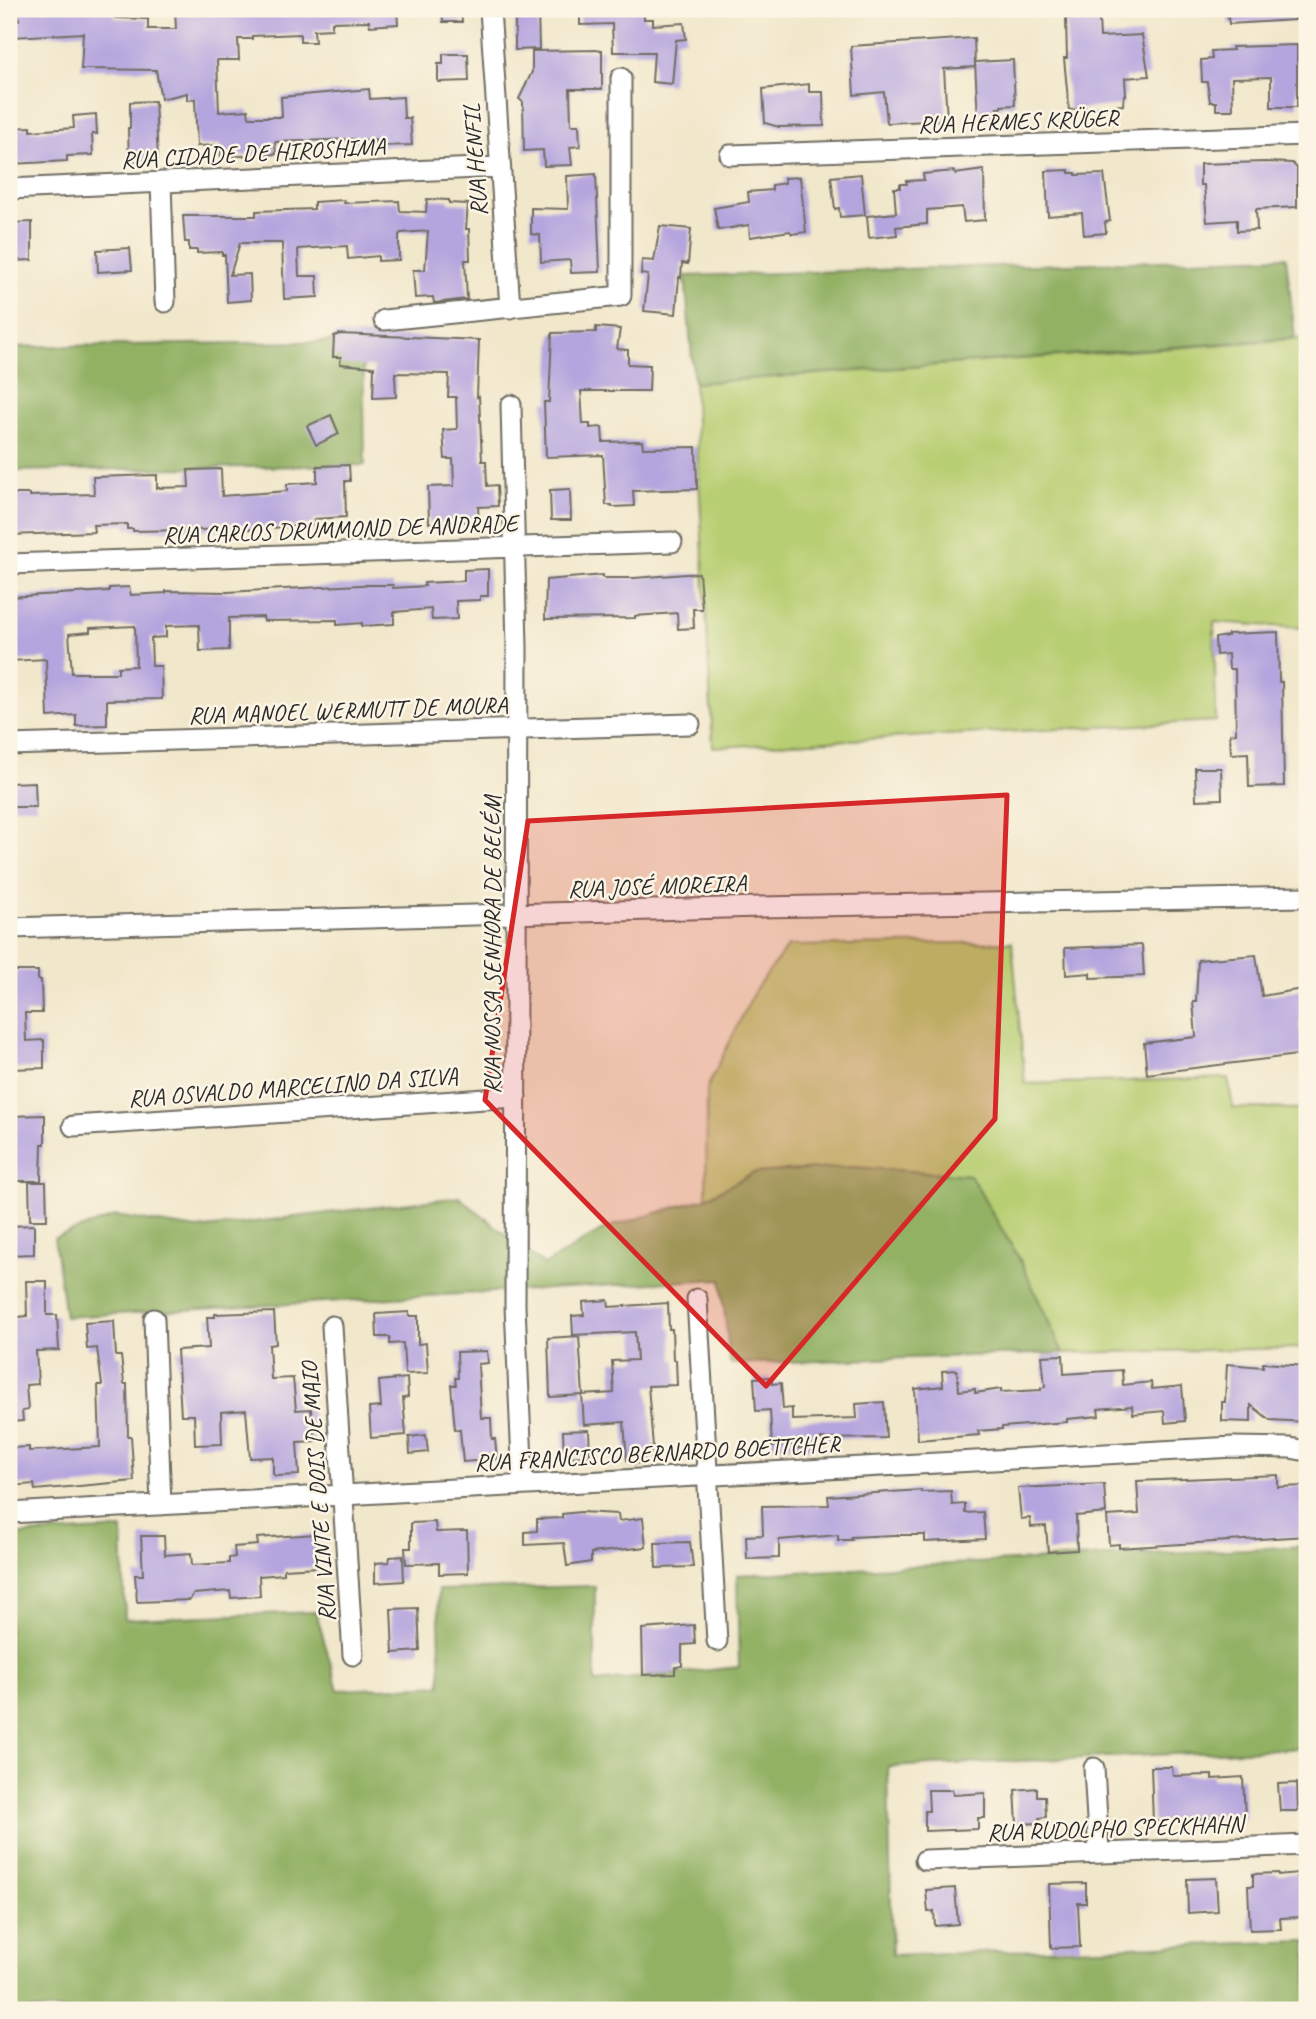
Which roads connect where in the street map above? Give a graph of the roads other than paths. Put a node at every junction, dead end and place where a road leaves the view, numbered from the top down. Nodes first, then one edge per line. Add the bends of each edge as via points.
1 (490, 9) edge
2 (621, 78) dead end
3 (1307, 135) edge
4 (730, 155) dead end
5 (500, 167) junction
6 (161, 182) junction
7 (9, 189) edge
8 (165, 302) dead end
9 (510, 308) junction
10 (384, 320) dead end
11 (511, 405) dead end
12 (672, 542) dead end
13 (515, 547) junction
14 (9, 564) edge
15 (690, 724) dead end
16 (517, 730) junction
17 (9, 745) edge
18 (1307, 897) edge
19 (516, 915) junction
20 (9, 928) edge
21 (516, 1097) junction
22 (73, 1126) dead end
23 (697, 1299) dead end
24 (154, 1319) dead end
25 (332, 1326) dead end
26 (1307, 1451) edge
27 (708, 1475) junction
28 (523, 1485) junction
29 (342, 1495) junction
30 (161, 1505) junction
31 (9, 1513) edge
32 (718, 1641) dead end
33 (353, 1654) dead end
34 (1094, 1768) dead end
35 (1307, 1845) edge
36 (1099, 1853) junction
37 (925, 1860) dead end

1 - 5 street, RUA HENFIL
2 - 9 street via 621,296
3 - 4 street, RUA HERMES KRÜGER
5 - 6 street, RUA CIDADE DE HIROSHIMA
5 - 9 street, RUA HENFIL
6 - 7 street, RUA CIDADE DE HIROSHIMA
6 - 8 street
9 - 10 street
11 - 13 street, RUA NOSSA SENHORA DE BELÉM
12 - 13 street, RUA CARLOS DRUMMOND DE ANDRADE
13 - 14 street, RUA CARLOS DRUMMOND DE ANDRADE
13 - 16 street, RUA NOSSA SENHORA DE BELÉM
15 - 16 street, RUA MANOEL WERMUTT DE MOURA
16 - 17 street, RUA MANOEL WERMUTT DE MOURA
16 - 19 street, RUA NOSSA SENHORA DE BELÉM
18 - 19 street, RUA JOSÉ MOREIRA
19 - 20 street, RUA JOSÉ MOREIRA
19 - 21 street, RUA NOSSA SENHORA DE BELÉM
21 - 22 street, RUA OSVALDO MARCELINO DA SILVA
21 - 28 street, RUA NOSSA SENHORA DE BELÉM via 515,1306
23 - 27 street
24 - 30 street
25 - 29 street, RUA VINTE E DOIS DE MAIO
26 - 27 street, RUA FRANCISCO BERNARDO BOETTCHER via 1234,1447
27 - 28 street, RUA FRANCISCO BERNARDO BOETTCHER
27 - 32 street
28 - 29 street, RUA FRANCISCO BERNARDO BOETTCHER
29 - 30 street, RUA FRANCISCO BERNARDO BOETTCHER
29 - 33 street, RUA VINTE E DOIS DE MAIO
30 - 31 street, RUA FRANCISCO BERNARDO BOETTCHER
34 - 36 street
35 - 36 street, RUA RUDOLPHO SPECKHAHN
36 - 37 street, RUA RUDOLPHO SPECKHAHN

